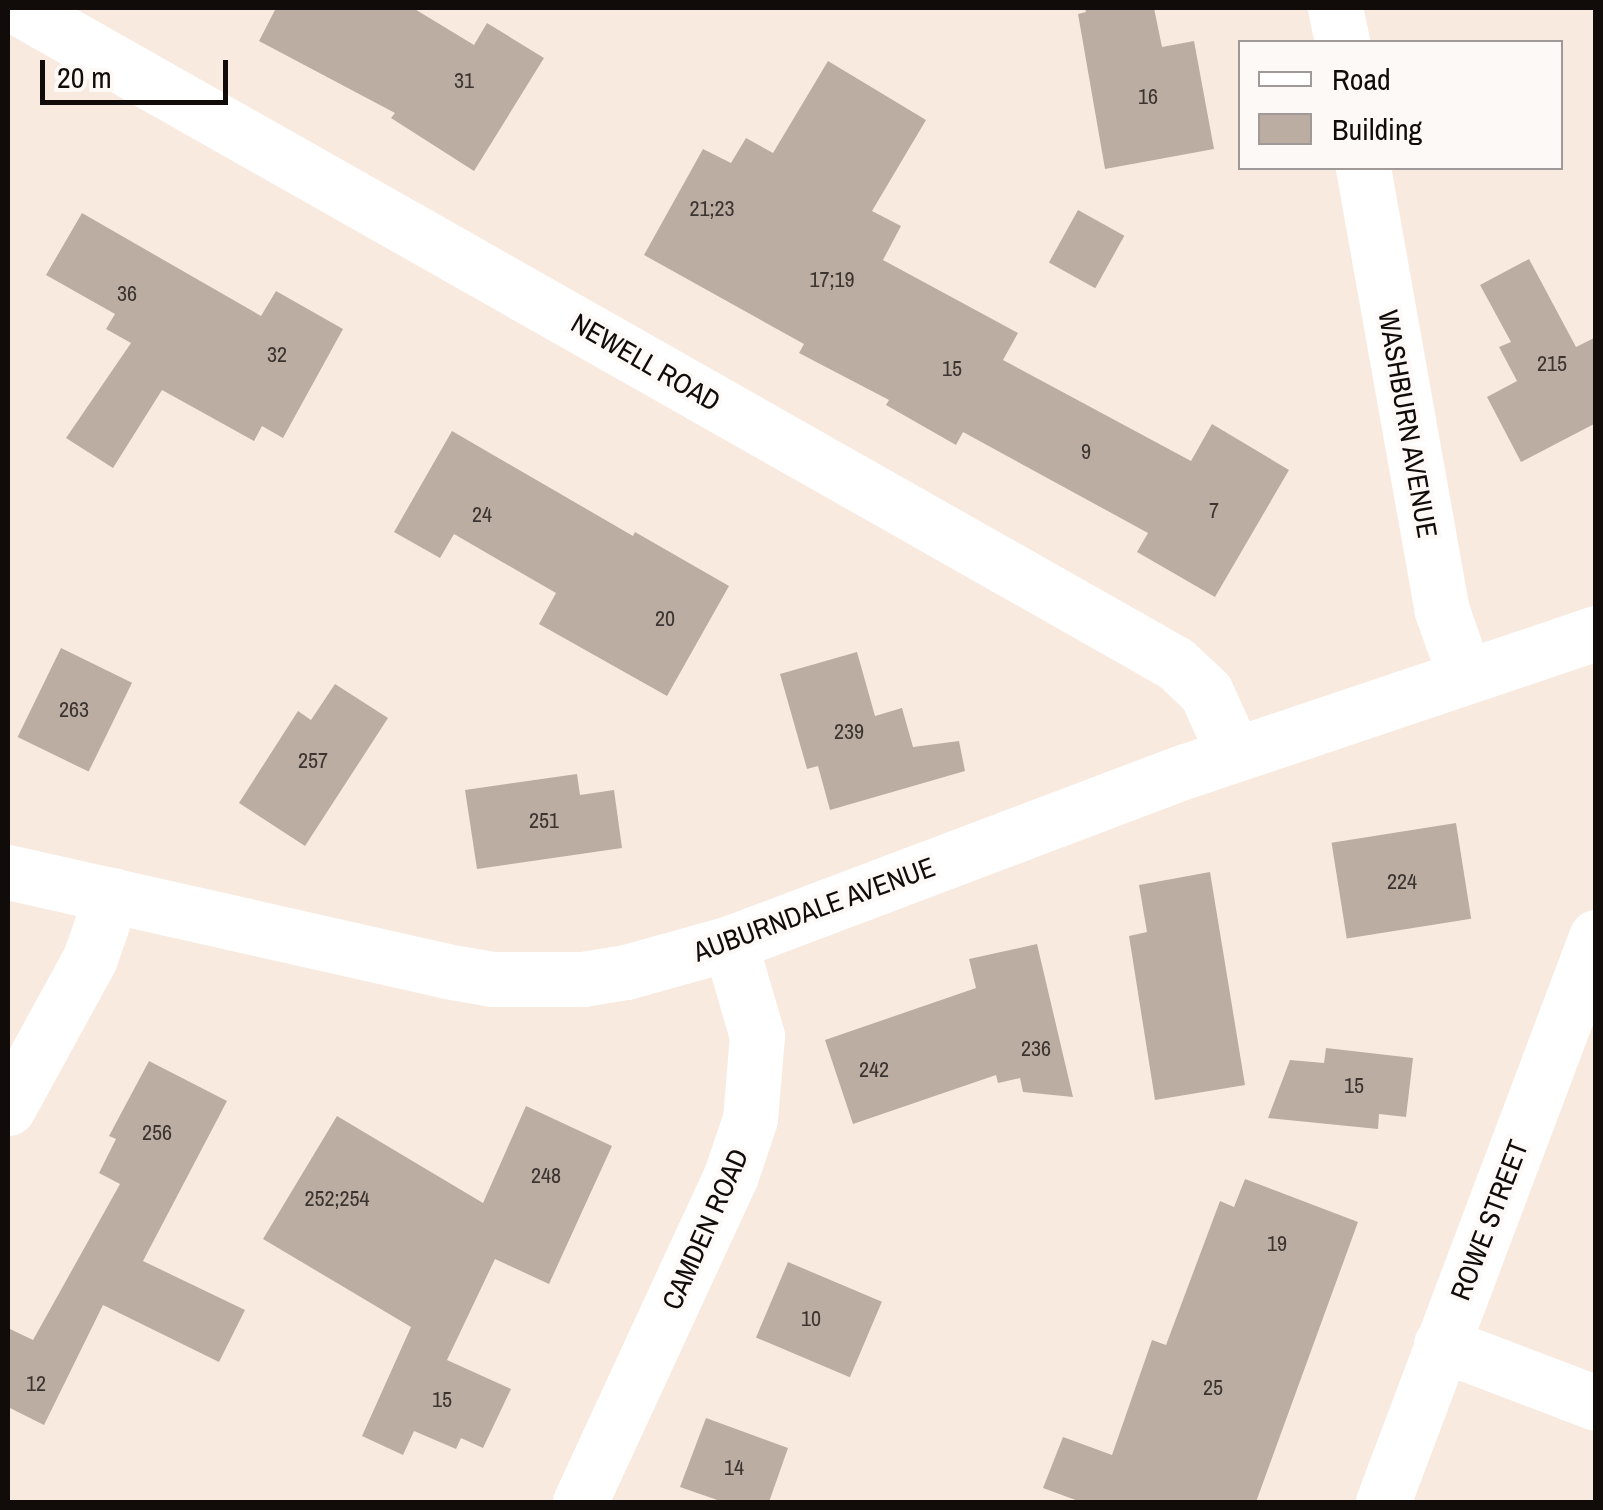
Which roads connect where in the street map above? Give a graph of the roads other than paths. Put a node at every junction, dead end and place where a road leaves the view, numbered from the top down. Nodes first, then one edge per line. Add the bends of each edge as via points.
1 (19, 8) edge
2 (1335, 8) edge
3 (1342, 40) edge
4 (1364, 170) edge
5 (1596, 633) edge
6 (1464, 676) junction
7 (1234, 754) junction
8 (8, 872) edge
9 (112, 895) junction
10 (1596, 937) edge
11 (730, 943) junction
12 (8, 1108) edge
13 (1442, 1344) junction
14 (1596, 1404) edge
15 (580, 1502) edge
16 (1384, 1502) edge

1 - 7 street, NEWELL ROAD via 1175,663 1206,692
2 - 3 street
4 - 6 street, WASHBURN AVENUE via 1441,608
5 - 6 street, AUBURNDALE AVENUE
6 - 7 street, AUBURNDALE AVENUE
7 - 11 street, AUBURNDALE AVENUE
8 - 9 street, AUBURNDALE AVENUE
9 - 11 street, AUBURNDALE AVENUE via 494,979 583,979
9 - 12 street via 90,958
10 - 13 street, ROWE STREET
11 - 15 street, CAMDEN ROAD via 757,1036 750,1118 730,1178
13 - 14 street
13 - 16 street, ROWE STREET

